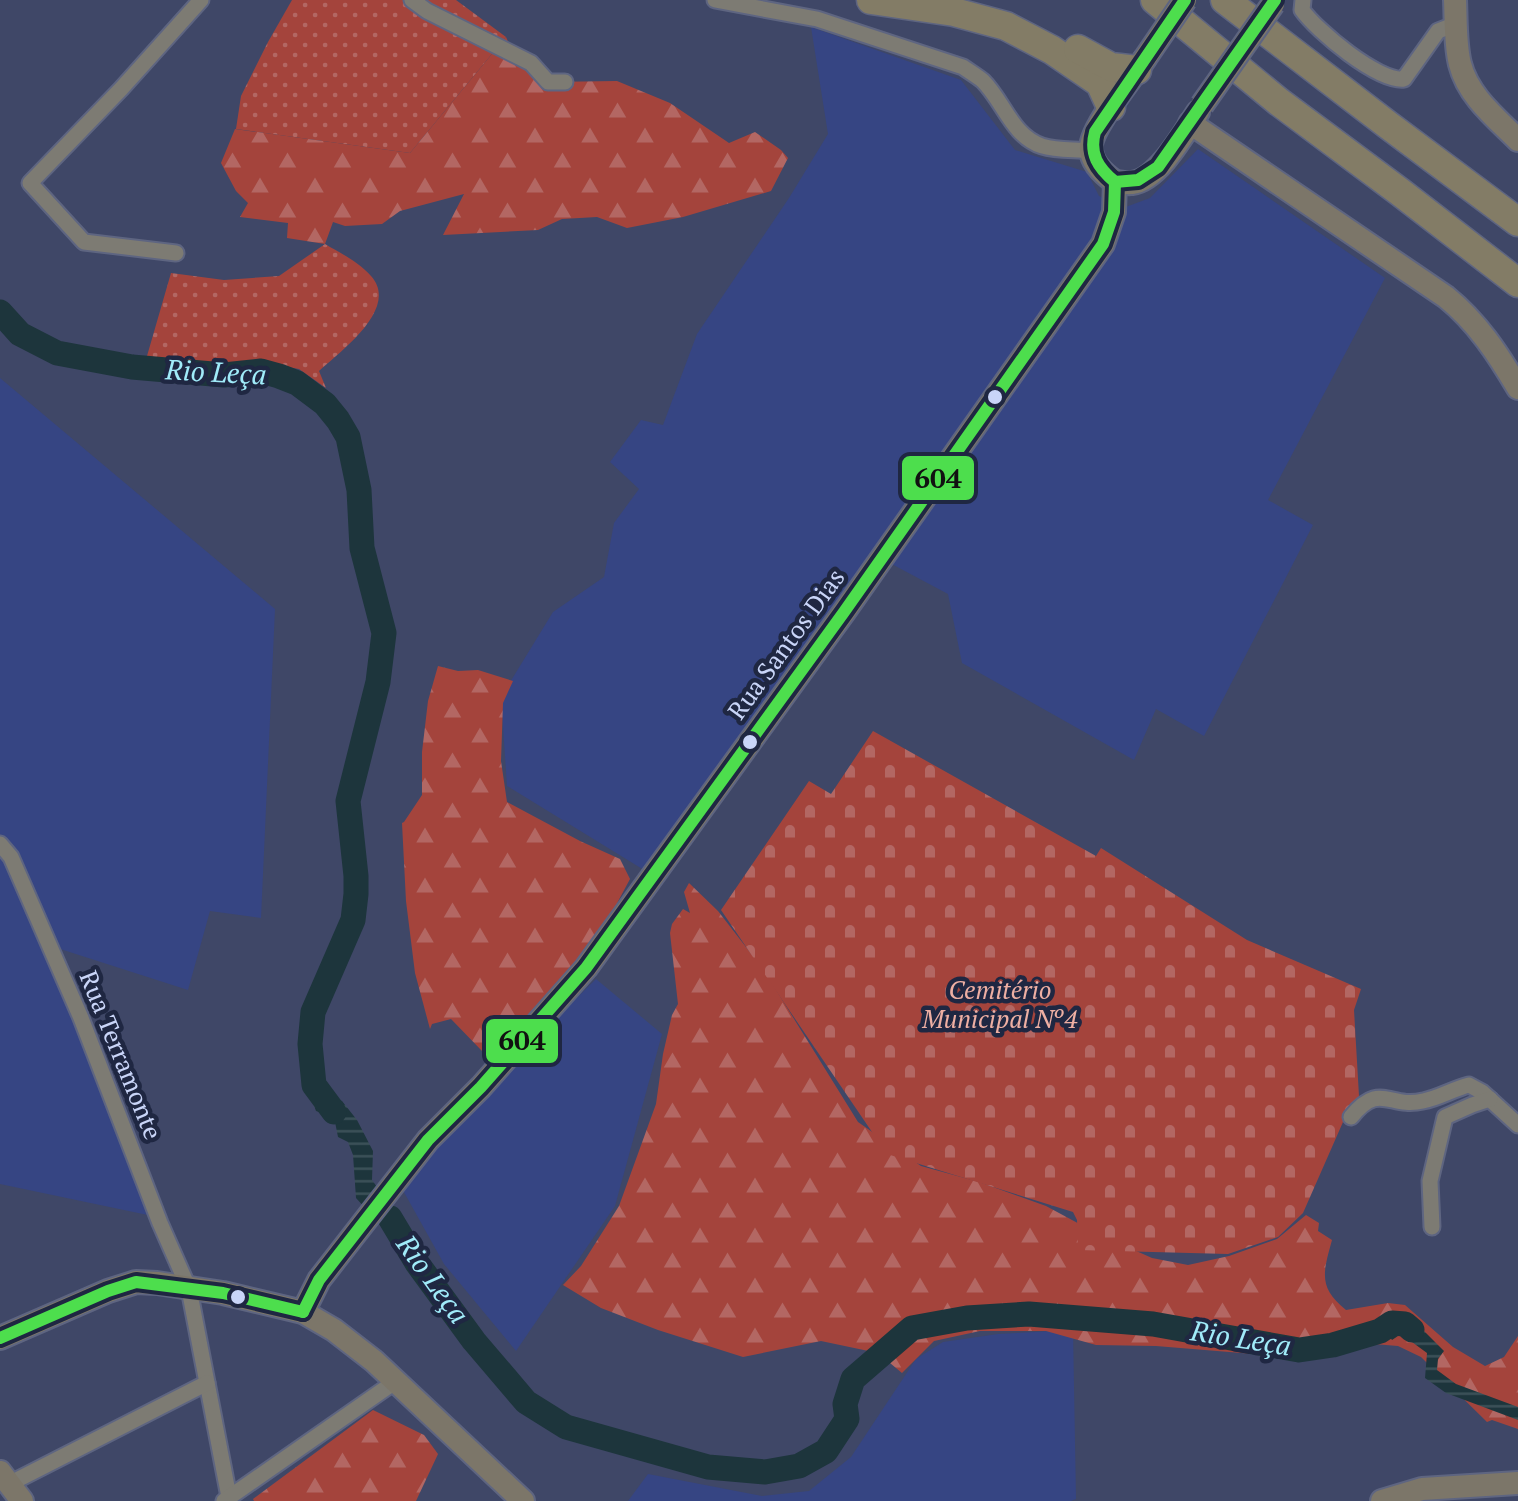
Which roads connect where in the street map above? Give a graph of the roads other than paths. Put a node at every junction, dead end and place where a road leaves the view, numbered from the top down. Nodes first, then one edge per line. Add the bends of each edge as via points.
1 (201, 0) edge
2 (412, 0) edge
3 (715, 0) edge
4 (870, 0) edge
5 (973, 0) edge
6 (1154, 0) edge
7 (1185, 0) edge
8 (1225, 0) edge
9 (1303, 0) edge
10 (1274, 2) edge
11 (1456, 12) edge
12 (1140, 65) junction
13 (565, 82) dead end
14 (1110, 108) junction
15 (1196, 114) junction
16 (1518, 140) edge
17 (1091, 151) junction
18 (1115, 182) junction
19 (1518, 222) edge
20 (176, 253) dead end
21 (1518, 283) edge
22 (1518, 388) edge
23 (0, 844) edge
24 (1490, 1099) junction
25 (1351, 1117) dead end
26 (1518, 1125) edge
27 (1432, 1227) dead end
28 (188, 1289) junction
29 (303, 1312) junction
30 (0, 1338) edge
31 (396, 1381) junction
32 (206, 1382) junction
33 (1518, 1483) edge
34 (10, 1486) edge
35 (226, 1499) edge
36 (523, 1501) edge
37 (1382, 1501) edge

1 - 20 street via 26,187 84,242
2 - 13 street via 531,63 548,82
3 - 17 street via 817,19 963,67 1035,143
4 - 14 highway via 1006,26 1089,75
5 - 12 highway via 1016,13 1110,67
6 - 21 highway
7 - 12 street, bridge
8 - 19 highway
9 - 11 street via 1313,26 1393,80 1404,79
10 - 15 street, bridge
11 - 16 street via 1460,65 1470,89
12 - 14 street
14 - 17 street
15 - 18 street via 1146,178
15 - 22 street via 1466,314
17 - 18 street
18 - 29 street, Rua Santos Dias via 1103,244 844,612 586,968 428,1140 319,1280
23 - 28 street, Rua Terramonte via 81,1018
24 - 25 street via 1468,1084 1414,1103 1373,1098
24 - 26 street
24 - 27 street via 1446,1117 1430,1181
28 - 29 street
28 - 30 street via 136,1282
28 - 32 street, Rua Terramonte
29 - 31 street
31 - 35 street
31 - 36 street
32 - 34 street
32 - 35 street, Rua Terramonte
33 - 37 street via 1422,1489

